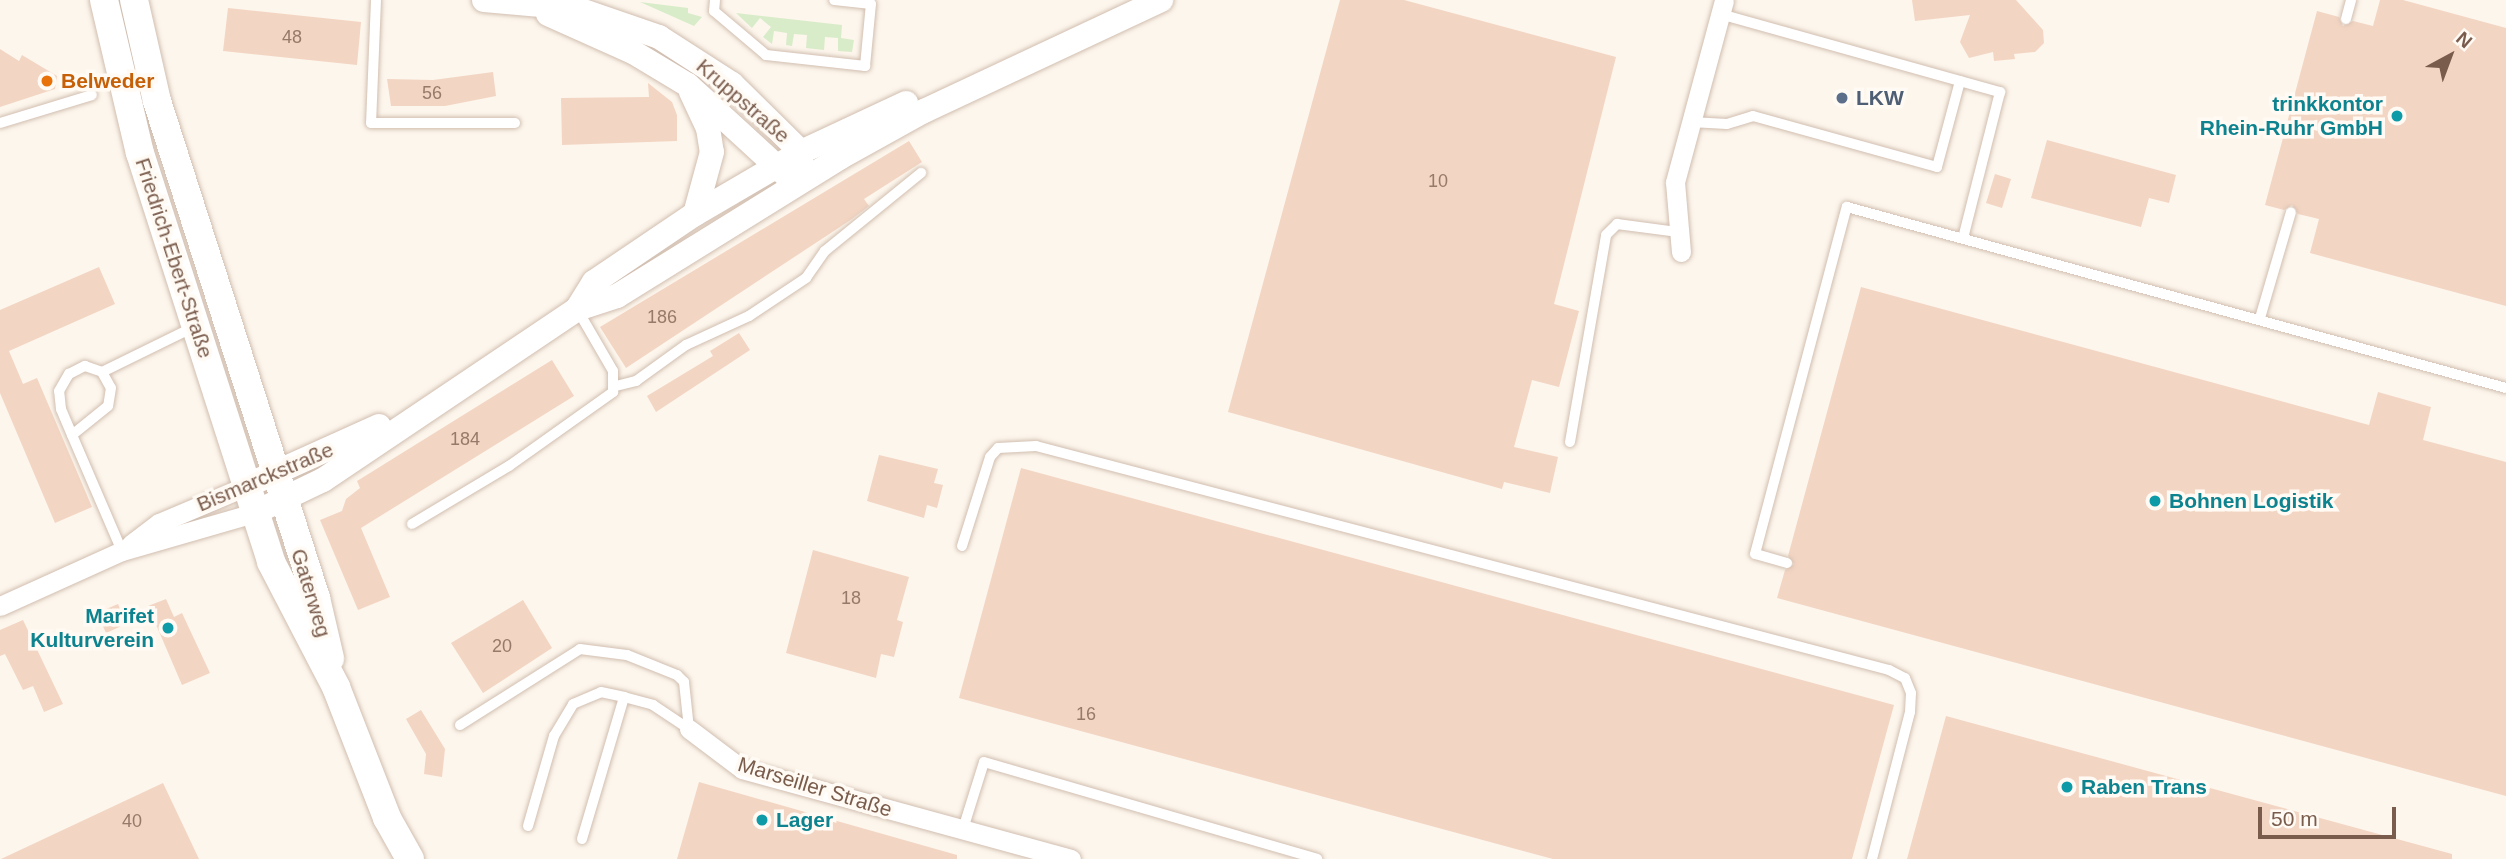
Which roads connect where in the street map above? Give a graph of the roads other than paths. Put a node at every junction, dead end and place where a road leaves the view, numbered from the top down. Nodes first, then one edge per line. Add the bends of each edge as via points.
1 (104, 0) edge
2 (134, 0) edge
3 (376, 0) edge
4 (484, 0) edge
5 (715, 0) edge
6 (834, 0) edge
7 (1161, 0) edge
8 (2351, 0) edge
9 (526, 2) edge
10 (598, 6) edge
11 (1722, 7) edge
12 (2346, 19) dead end
13 (1013, 69) junction
14 (1959, 81) junction
15 (688, 85) junction
16 (92, 95) dead end
17 (1691, 122) junction
18 (0, 123) edge
19 (515, 123) dead end
20 (801, 152) junction
21 (774, 168) junction
22 (921, 173) dead end
23 (799, 181) junction
24 (2291, 212) dead end
25 (695, 215) junction
26 (1678, 232) junction
27 (1963, 238) junction
28 (1681, 252) dead end
29 (577, 309) junction
30 (2260, 318) junction
31 (196, 326) junction
32 (102, 372) junction
33 (616, 386) junction
34 (2506, 388) edge
35 (72, 435) junction
36 (1570, 442) dead end
37 (246, 486) junction
38 (279, 487) junction
39 (254, 513) junction
40 (412, 524) dead end
41 (962, 546) dead end
42 (122, 551) junction
43 (1787, 563) dead end
44 (0, 606) edge
45 (336, 687) junction
46 (624, 697) junction
47 (460, 725) dead end
48 (689, 729) junction
49 (528, 826) dead end
50 (963, 830) junction
51 (582, 839) dead end
52 (410, 859) edge
53 (1071, 859) edge
54 (1317, 859) edge
55 (1872, 859) edge

1 - 31 main road, Friedrich-Ebert-Straße via 129,112
2 - 38 main road, Friedrich-Ebert-Straße via 158,101
3 - 19 lane via 371,123
4 - 9 street, Kruppstraße
5 - 6 lane via 714,11 766,55 865,66 871,4
7 - 13 street, Kruppstraße
8 - 12 lane
9 - 10 street, Kruppstraße
9 - 15 street, Kruppstraße via 633,52
10 - 20 street, Kruppstraße via 697,58
11 - 14 lane
11 - 17 street
13 - 20 street, Kruppstraße via 974,73
13 - 23 street, Kruppstraße via 924,111
14 - 17 lane via 1937,167 1753,116 1727,124
14 - 27 lane via 2000,92
15 - 21 street, Kruppstraße
15 - 25 street, Kruppstraße via 708,128 712,152
16 - 18 lane
17 - 26 street via 1675,181
20 - 21 street, Bismarckstraße
20 - 23 street, Kruppstraße
21 - 23 street, Kruppstraße
21 - 25 street, Bismarckstraße
22 - 33 lane via 825,251 806,278 749,316 686,345 636,381
23 - 29 street, Bismarckstraße via 617,296
24 - 30 lane
25 - 29 street, Bismarckstraße via 594,282
26 - 28 street
26 - 36 lane via 1617,224 1606,234
27 - 30 lane
27 - 43 lane via 1847,207 1755,554
29 - 33 lane via 609,362
29 - 38 street, Bismarckstraße via 414,415 387,422
30 - 34 lane
31 - 32 lane
31 - 37 main road, Friedrich-Ebert-Straße
32 - 35 lane via 111,388 108,406
32 - 35 lane via 85,366 69,374 59,391
33 - 40 lane via 603,403
35 - 42 lane
37 - 38 street, Bismarckstraße
37 - 39 main road, Friedrich-Ebert-Straße
37 - 42 street, Bismarckstraße via 159,523
38 - 39 street, Bismarckstraße
38 - 45 main road, Gaterweg via 316,598
39 - 42 street, Bismarckstraße
39 - 45 main road, Gaterweg via 288,600
41 - 55 lane via 990,457 998,448 1036,446 1889,670 1905,678 1911,693 1910,712
42 - 44 street, Bismarckstraße
45 - 52 main road, Gaterweg via 387,818
46 - 48 lane via 653,705
46 - 49 lane via 589,695 564,714
46 - 51 lane
47 - 48 lane via 580,649 628,655 677,675 684,682
48 - 50 street, Marseiller Straße via 742,769
50 - 53 street, Marseiller Straße
50 - 54 lane via 985,762

